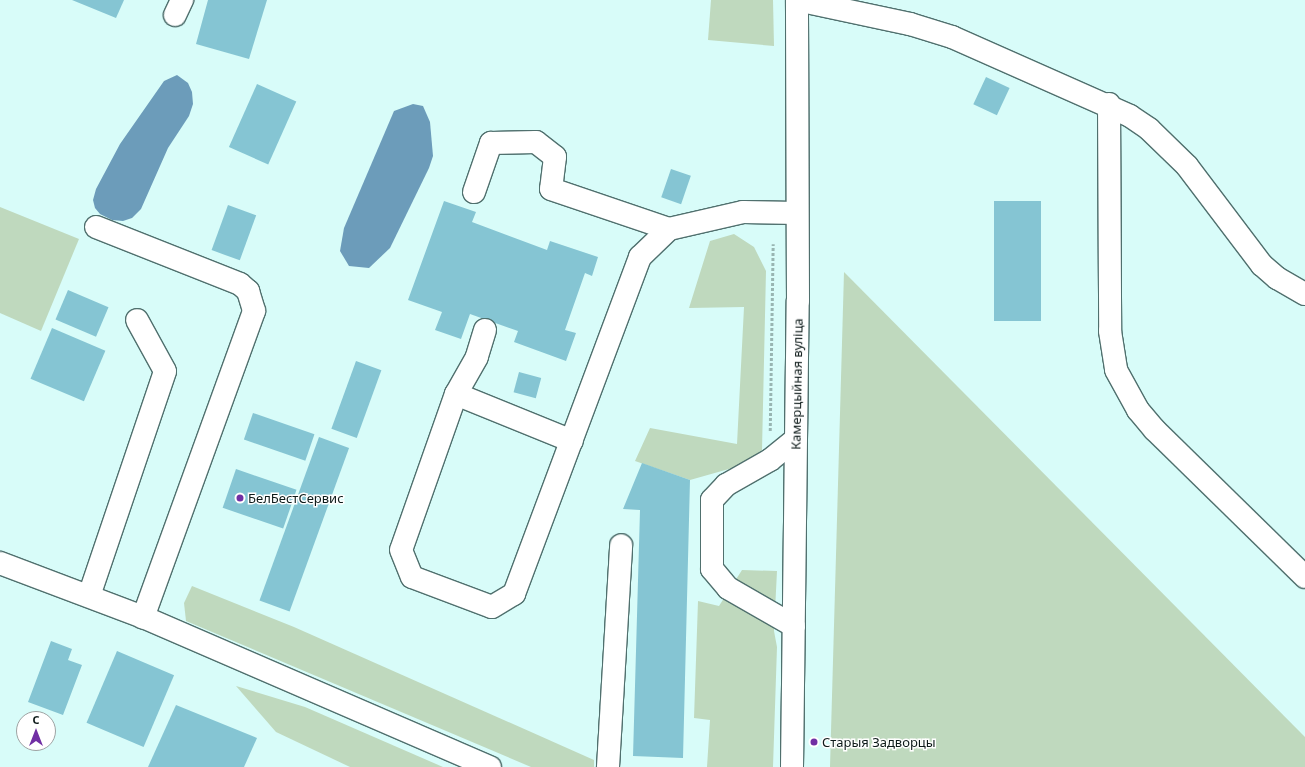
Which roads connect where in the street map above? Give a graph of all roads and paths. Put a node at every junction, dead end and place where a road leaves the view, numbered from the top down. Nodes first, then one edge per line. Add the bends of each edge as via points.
1 (797, 0) edge
2 (1109, 104) junction
3 (474, 192) dead end
4 (797, 213) junction
5 (96, 227) dead end
6 (669, 229) junction
7 (773, 244) dead end
8 (1305, 294) edge
9 (137, 320) dead end
10 (485, 330) dead end
11 (456, 394) junction
12 (796, 438) junction
13 (572, 441) junction
14 (770, 460) junction
15 (621, 545) dead end
16 (0, 563) edge
17 (1305, 577) edge
18 (89, 596) junction
19 (143, 617) junction
20 (794, 626) junction
21 (490, 767) edge
22 (608, 767) edge
23 (792, 767) edge

1 - 2 main road via 910,24 952,37
1 - 4 main road, Камерцыйная вуліца
2 - 8 main road via 1149,129 1168,146 1224,211 1262,265 1277,278
2 - 17 main road via 1110,331 1116,370 1138,410 1155,430
3 - 6 main road via 491,142 536,142 555,158 551,189
4 - 6 main road via 743,212
4 - 12 main road, Камерцыйная вуліца
5 - 19 main road via 240,284 248,291 254,311
6 - 13 main road via 640,257
7 - 14 path
9 - 18 main road via 165,371
10 - 11 main road via 477,357
11 - 13 main road
11 - 13 main road via 401,550 412,577 492,607 514,594
12 - 14 main road
12 - 20 main road, Камерцыйная вуліца
14 - 20 main road via 726,485 712,500 712,569 728,588
15 - 22 main road
16 - 18 main road
18 - 19 main road
19 - 21 main road
20 - 23 main road, Камерцыйная вуліца

